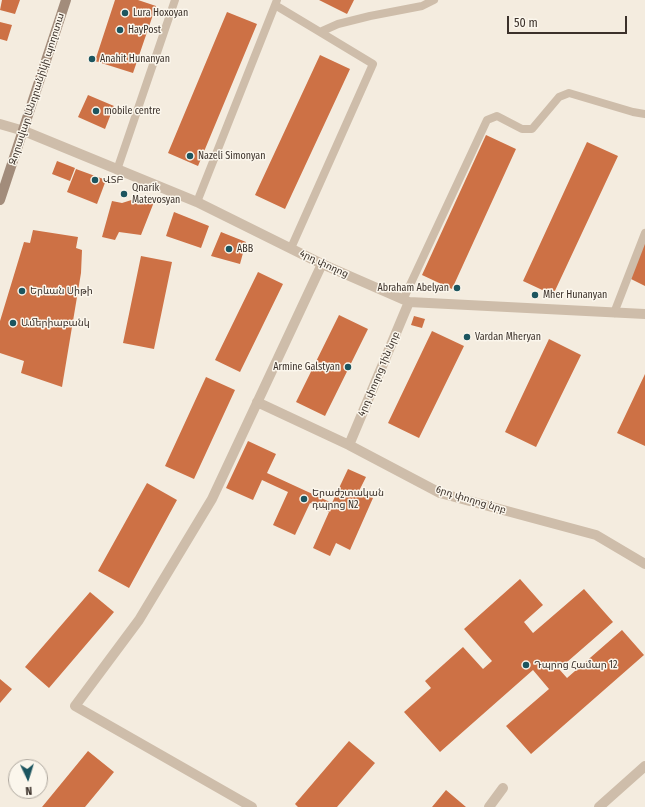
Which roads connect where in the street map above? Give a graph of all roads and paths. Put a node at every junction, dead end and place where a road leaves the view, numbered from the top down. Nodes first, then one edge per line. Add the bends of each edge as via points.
1 (66, 0) edge
2 (175, 0) edge
3 (434, 0) edge
4 (276, 3) edge
5 (320, 32) junction
6 (645, 114) edge
7 (0, 124) edge
8 (24, 131) junction
9 (117, 170) junction
10 (0, 200) edge
11 (197, 202) junction
12 (645, 233) edge
13 (291, 248) junction
14 (322, 264) junction
15 (406, 301) junction
16 (614, 313) junction
17 (645, 314) edge
18 (257, 402) junction
19 (349, 445) junction
20 (645, 564) edge
21 (645, 766) edge
22 (503, 788) dead end
23 (252, 807) edge
24 (489, 807) edge
25 (599, 807) edge

1 - 8 main road, Զորավար Անդրանիկի պողոտա
2 - 9 lane
3 - 5 lane via 422,6 338,24
4 - 5 lane
4 - 11 lane
5 - 13 lane via 373,64
6 - 15 lane via 569,93 559,97 532,128 522,129 496,116 487,120
7 - 8 street, 4րդ փողոց
8 - 9 street, 4րդ փողոց
8 - 10 main road, Զորավար Անդրանիկի պողոտա
9 - 11 street, 4րդ փողոց
11 - 13 street, 4րդ փողոց
12 - 16 lane
13 - 14 street, 4րդ փողոց
14 - 15 street, 4րդ փողոց
14 - 18 street
15 - 16 street, 4րդ փողոց
15 - 19 street, 4րդ փողոց 1ին նրբ
16 - 17 street, 4րդ փողոց
18 - 19 street, 6րդ փողոց նրբ
18 - 23 street via 212,499 139,620 75,706
19 - 20 street, 6րդ փողոց նրբ via 440,493 596,535
21 - 25 street
22 - 24 street

